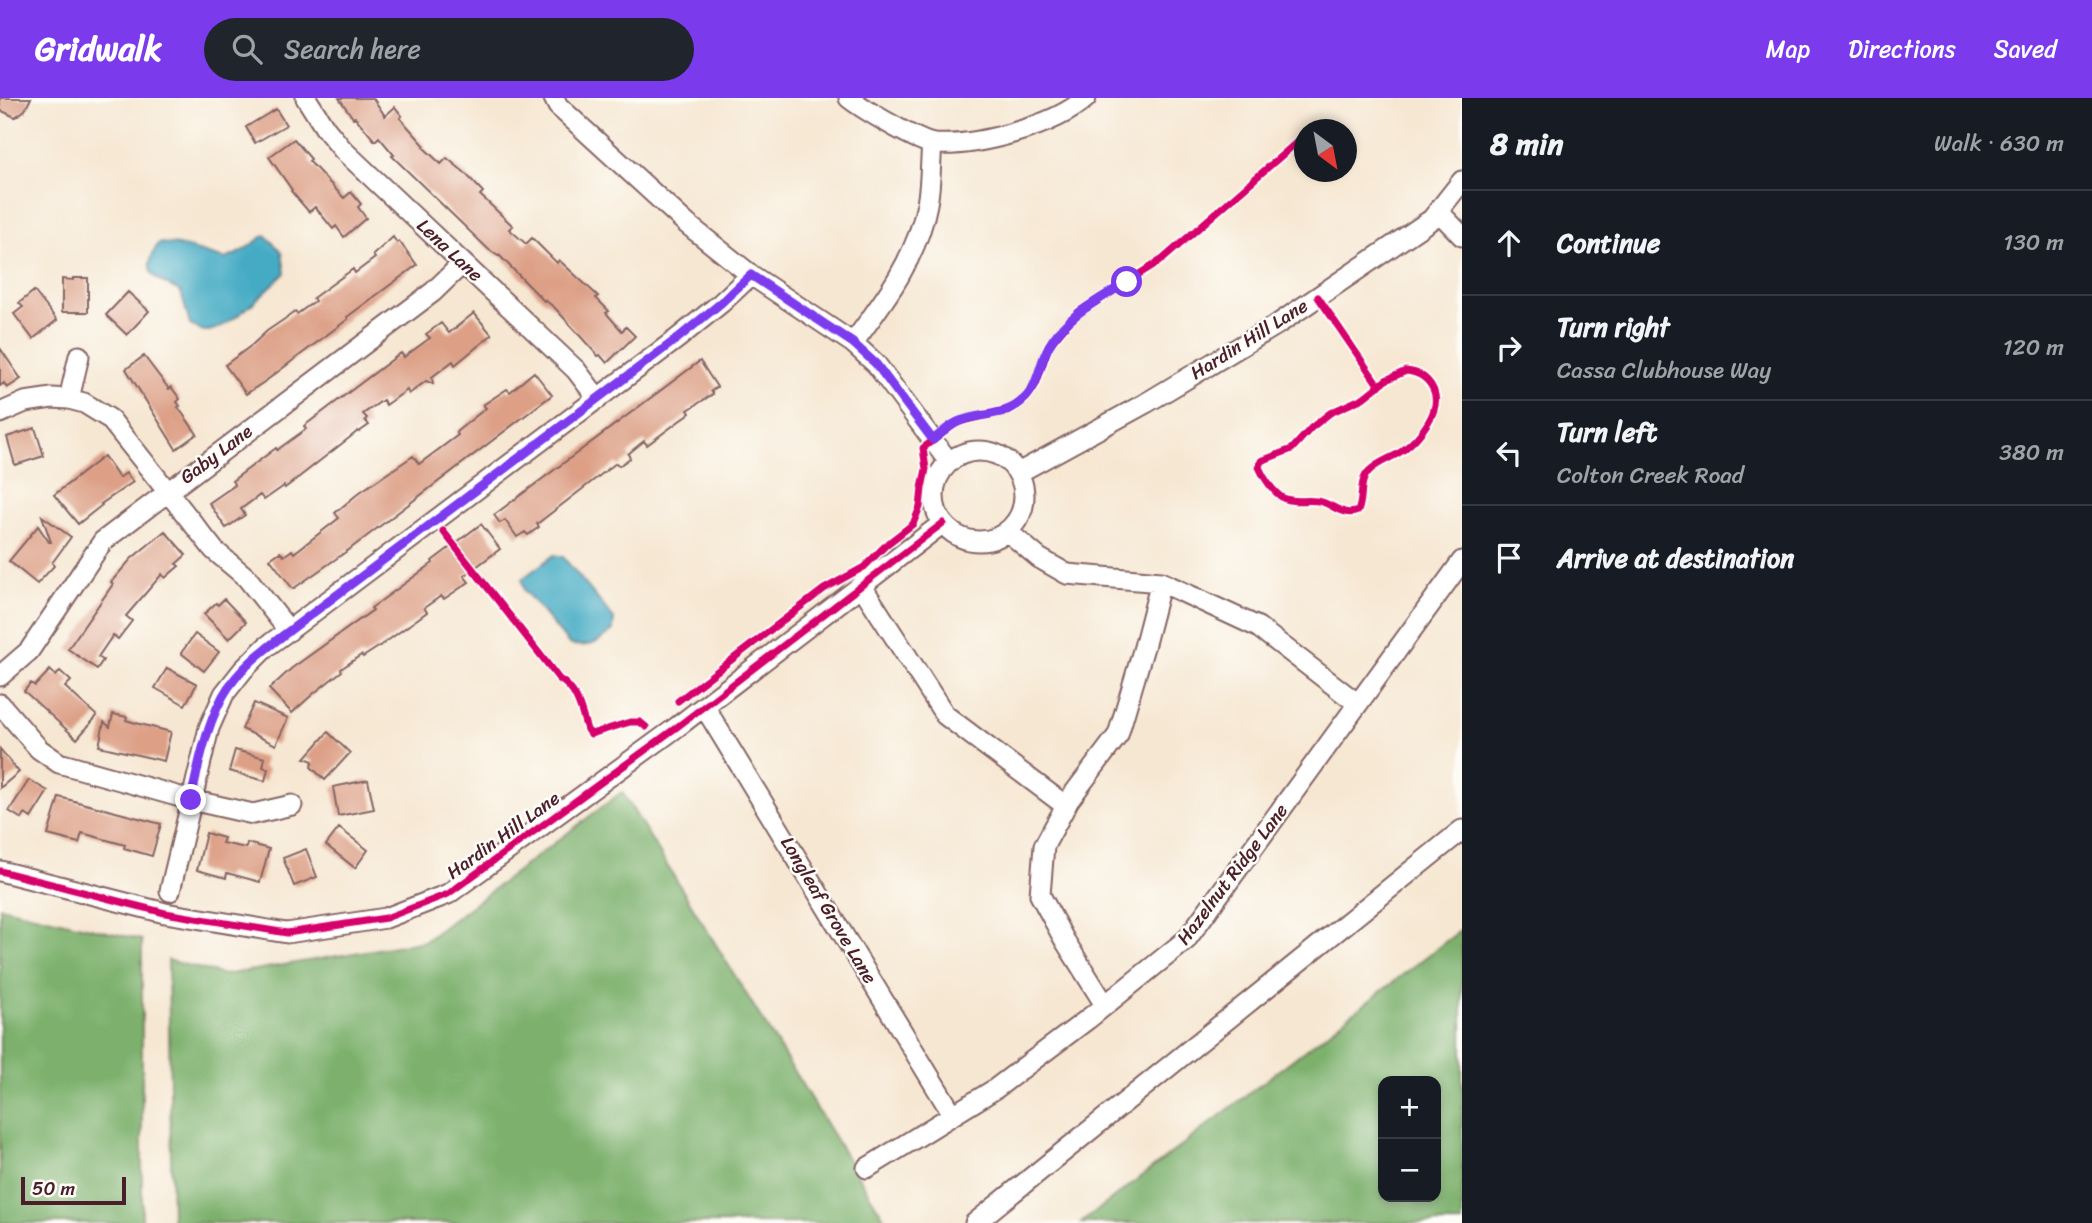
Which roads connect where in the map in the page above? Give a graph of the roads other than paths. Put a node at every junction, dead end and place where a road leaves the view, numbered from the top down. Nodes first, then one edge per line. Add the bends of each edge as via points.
1 (306, 98) edge
2 (554, 98) edge
3 (849, 98) edge
4 (1086, 98) edge
5 (932, 144) junction
6 (1462, 181) edge
7 (1438, 211) junction
8 (1462, 236) edge
9 (463, 263) junction
10 (751, 275) junction
11 (853, 343) junction
12 (79, 356) dead end
13 (69, 399) junction
14 (598, 399) junction
15 (0, 413) edge
16 (949, 462) junction
17 (1018, 473) junction
18 (168, 491) junction
19 (943, 523) junction
20 (1007, 531) junction
21 (1462, 561) edge
22 (1161, 582) junction
23 (861, 585) junction
24 (289, 631) junction
25 (0, 676) edge
26 (0, 704) edge
27 (1358, 704) junction
28 (704, 706) junction
29 (191, 800) junction
30 (292, 805) dead end
31 (1066, 806) junction
32 (1462, 830) edge
33 (0, 871) edge
34 (170, 891) dead end
35 (1105, 1005) junction
36 (954, 1115) junction
37 (867, 1168) dead end
38 (975, 1223) edge

1 - 9 street, Lena Lane via 343,150
2 - 10 street via 687,225
3 - 5 street
4 - 5 street via 1027,128 982,141
5 - 11 street via 927,204 915,247 893,288
6 - 7 street, Hardin Hill Lane
7 - 8 street
7 - 17 street, Hardin Hill Lane via 1278,324
9 - 14 street, Lena Lane via 576,370
9 - 18 street, Gaby Lane via 433,292
10 - 11 street
10 - 14 street
11 - 16 street via 876,364
12 - 13 street
13 - 15 street via 25,402
13 - 18 street via 110,419
14 - 24 street
16 - 17 street via 961,454 986,451 999,455
16 - 19 street via 935,484 936,511
17 - 20 street via 1023,485 1022,510
18 - 24 street via 214,550 247,578
18 - 25 street, Gaby Lane via 103,541 29,651
19 - 20 street via 953,533 980,541
19 - 23 street, Hardin Hill Lane
20 - 22 street via 1066,573
21 - 27 street, Hazelnut Ridge Lane
22 - 27 street via 1258,628
22 - 31 street via 1118,736
23 - 28 street, Hardin Hill Lane
23 - 31 street via 945,715
24 - 29 street via 243,670 224,694 209,728
26 - 29 street via 39,749 59,764
27 - 35 street, Hazelnut Ridge Lane via 1186,940
28 - 33 street, Hardin Hill Lane via 448,894 386,918 287,933 165,913
28 - 36 street, Longleaf Grove Lane
29 - 30 street via 253,814
29 - 34 street
31 - 35 street via 1044,846 1040,895
32 - 38 street
35 - 36 street, Hazelnut Ridge Lane
36 - 37 street, Hazelnut Ridge Lane

